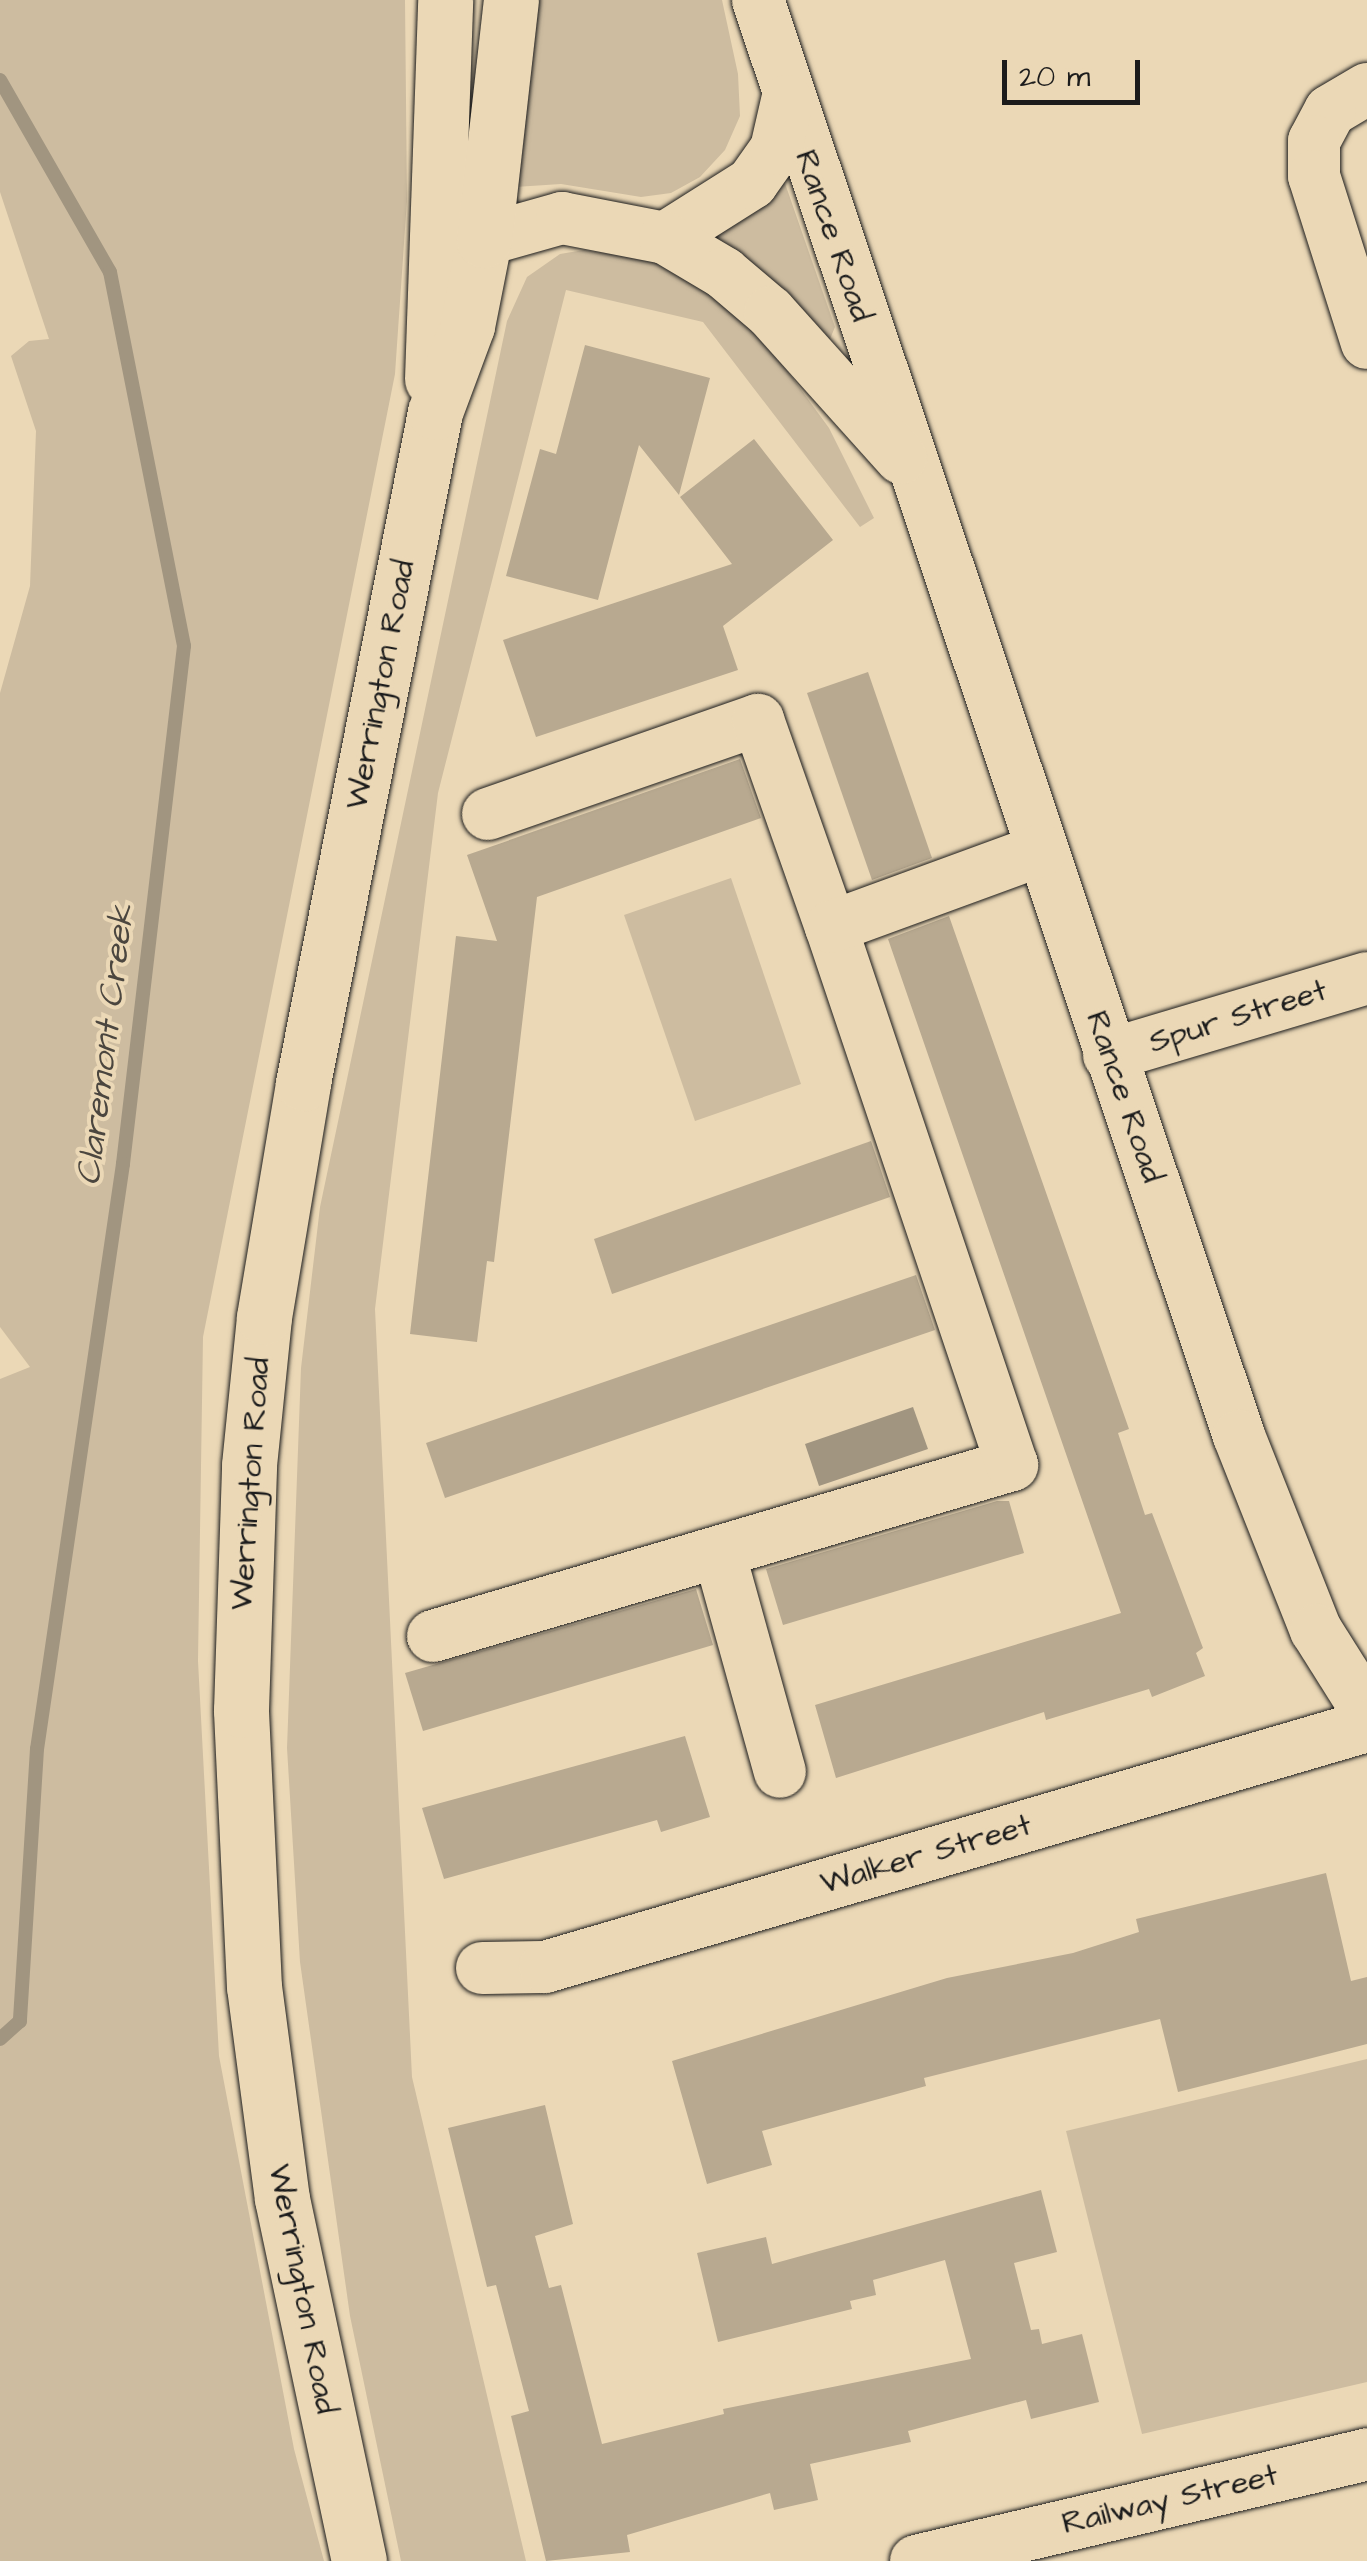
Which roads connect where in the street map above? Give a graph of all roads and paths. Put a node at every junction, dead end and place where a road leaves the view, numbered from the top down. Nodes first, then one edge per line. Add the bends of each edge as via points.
1 (446, 0) edge
2 (511, 0) edge
3 (758, 0) edge
4 (1367, 89) edge
5 (787, 101) junction
6 (665, 238) junction
7 (484, 240) junction
8 (1367, 343) edge
9 (435, 412) junction
10 (913, 470) junction
11 (488, 814) dead end
12 (1041, 850) junction
13 (831, 927) junction
14 (1367, 978) edge
15 (1109, 1055) junction
16 (719, 1552) junction
17 (433, 1636) dead end
18 (1367, 1710) edge
19 (1367, 1726) edge
20 (780, 1772) dead end
21 (482, 1968) dead end
22 (1367, 2454) edge
23 (359, 2561) edge
24 (916, 2561) edge

1 - 9 main road, Werrington Road via 429,337
2 - 7 main road, Werrington Road
3 - 5 street, Rance Road
4 - 8 street via 1330,111 1314,141 1314,176
5 - 6 street via 776,148 752,183
5 - 10 street, Rance Road
6 - 7 street, Rance Road via 562,218
6 - 10 street, Rance Road via 724,273 770,312
7 - 9 main road, Werrington Road via 468,326
9 - 23 main road, Werrington Road via 274,1242 245,1540 241,1710 254,1988 282,2199
10 - 12 street, Rance Road
11 - 13 street via 758,720
12 - 13 street
12 - 15 street, Rance Road
13 - 16 street via 1012,1465
14 - 15 street, Spur Street
15 - 18 street, Rance Road via 1264,1506 1316,1630
16 - 17 street
16 - 20 street
19 - 21 street, Walker Street via 544,1967
22 - 24 street, Railway Street

